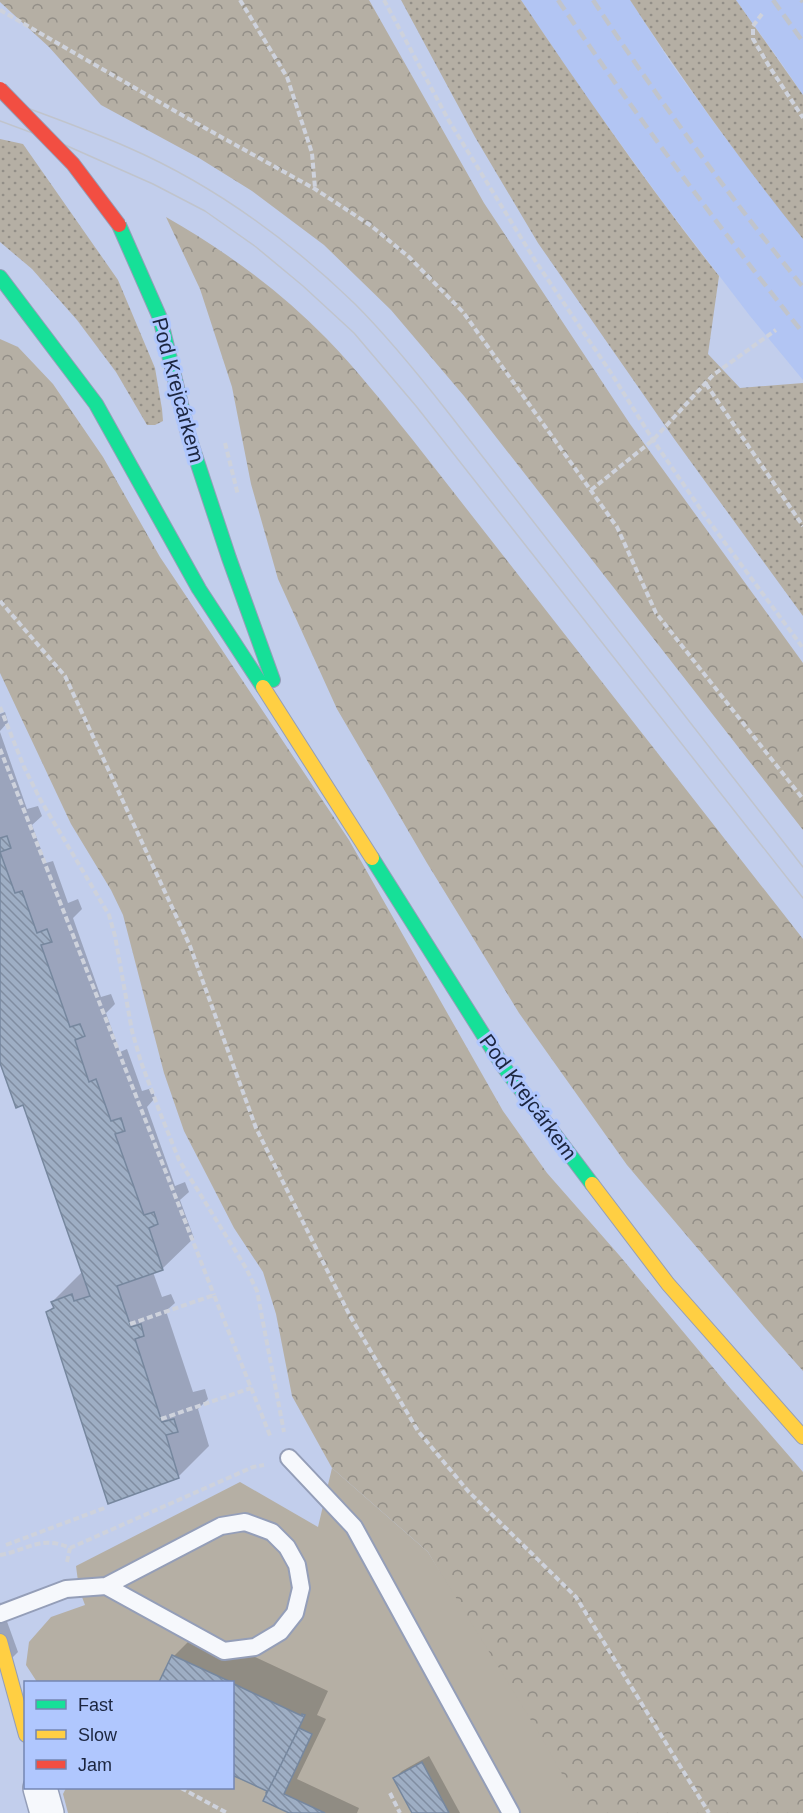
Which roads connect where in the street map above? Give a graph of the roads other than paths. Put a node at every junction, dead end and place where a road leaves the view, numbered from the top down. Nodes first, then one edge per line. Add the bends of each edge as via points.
1 (0, 89) edge
2 (0, 277) edge
3 (291, 730) junction
4 (803, 1437) edge
5 (285, 1459) road end
6 (106, 1586) junction
7 (0, 1614) edge
8 (0, 1641) edge
9 (24, 1728) edge
10 (40, 1789) edge
11 (47, 1813) edge
12 (511, 1813) edge

1 - 3 main road, Pod Krejcárkem, bridge via 73,164 118,223 160,318 189,437
2 - 3 main road, Pod Krejcárkem via 96,404 199,589
3 - 4 main road, Pod Krejcárkem via 503,1066 668,1284
5 - 12 lane via 354,1527
6 - 6 lane via 220,1526 245,1522 272,1532 287,1547 297,1565 302,1588 295,1613 280,1632 255,1647 224,1651
6 - 7 lane via 66,1589
8 - 9 main road
10 - 11 street

